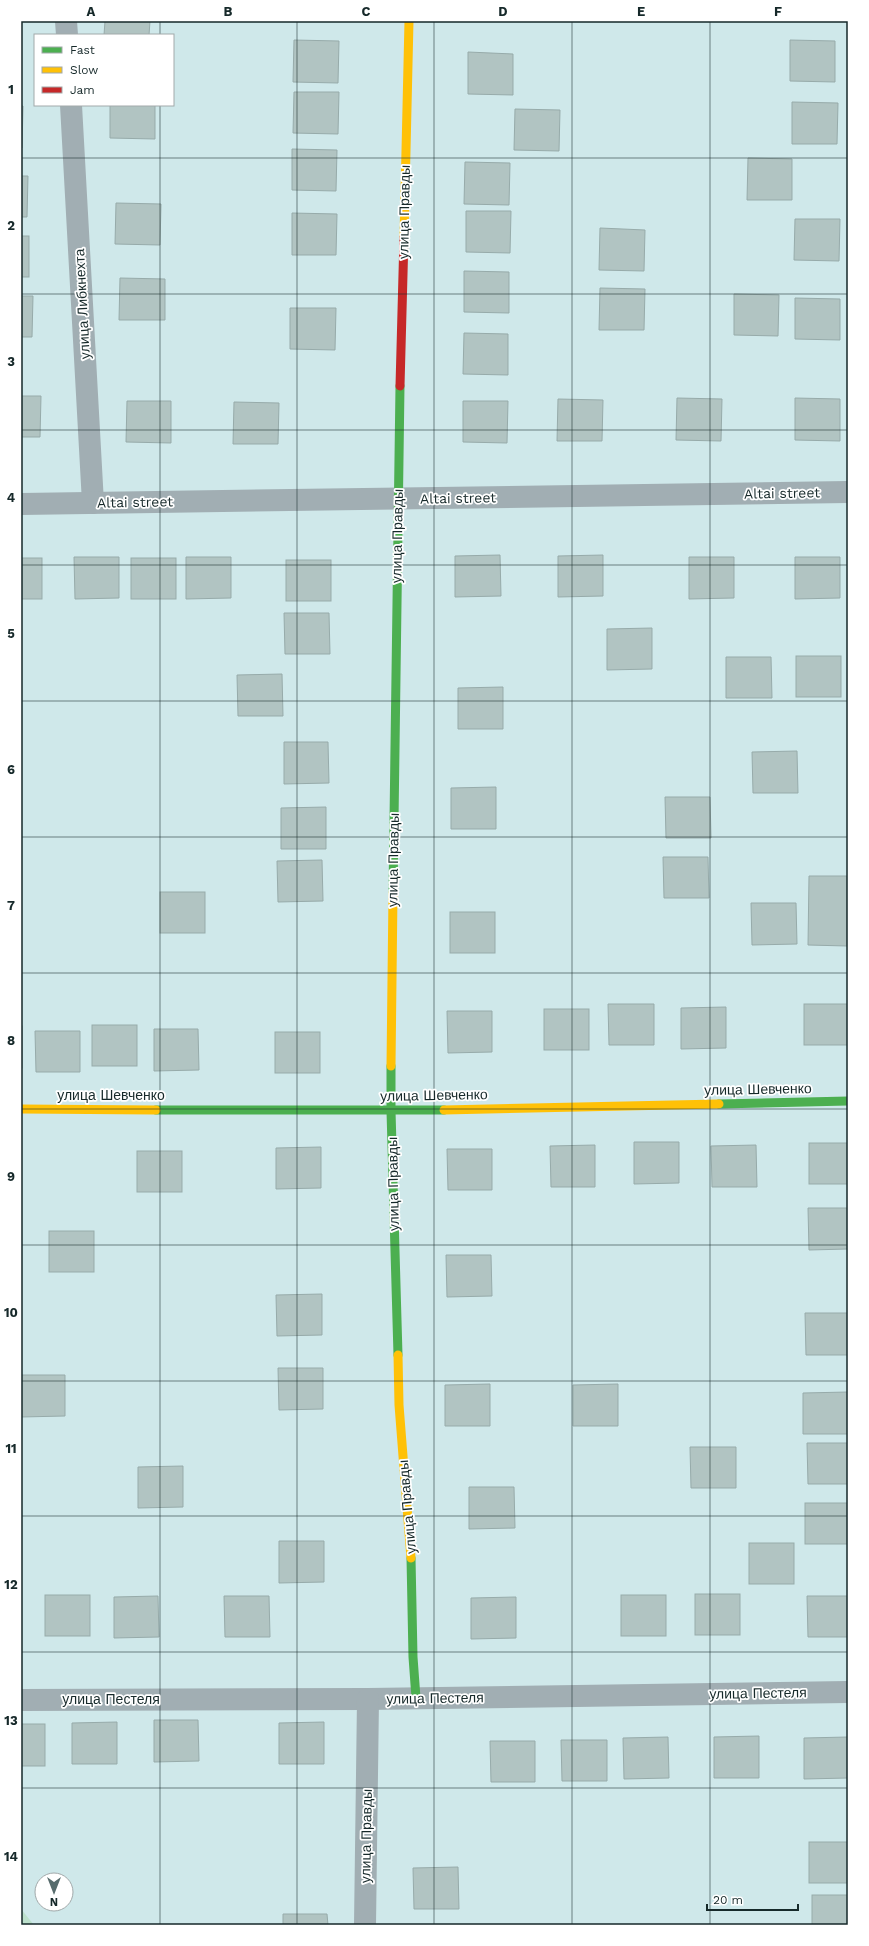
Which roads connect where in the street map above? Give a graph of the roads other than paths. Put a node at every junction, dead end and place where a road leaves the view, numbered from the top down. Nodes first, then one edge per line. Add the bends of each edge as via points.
1 (66, 21) edge
2 (409, 21) edge
3 (67, 34) edge
4 (71, 106) edge
5 (848, 492) edge
6 (397, 499) junction
7 (93, 503) junction
8 (21, 504) edge
9 (848, 1101) edge
10 (21, 1109) edge
11 (391, 1110) junction
12 (848, 1692) edge
13 (368, 1698) junction
14 (416, 1698) junction
15 (21, 1700) edge
16 (365, 1925) edge

1 - 3 street
2 - 6 street, улица Правды
4 - 7 street, улица Либкнехта
5 - 6 street, Altai street
6 - 7 street, Altai street
6 - 11 street, улица Правды
7 - 8 street, Altai street
9 - 11 street, улица Шевченко
10 - 11 street, улица Шевченко
11 - 14 street, улица Правды via 399,1405 412,1579 412,1657
12 - 14 street, улица Пестеля
13 - 14 street, улица Пестеля
13 - 15 street, улица Пестеля
13 - 16 street, улица Правды

